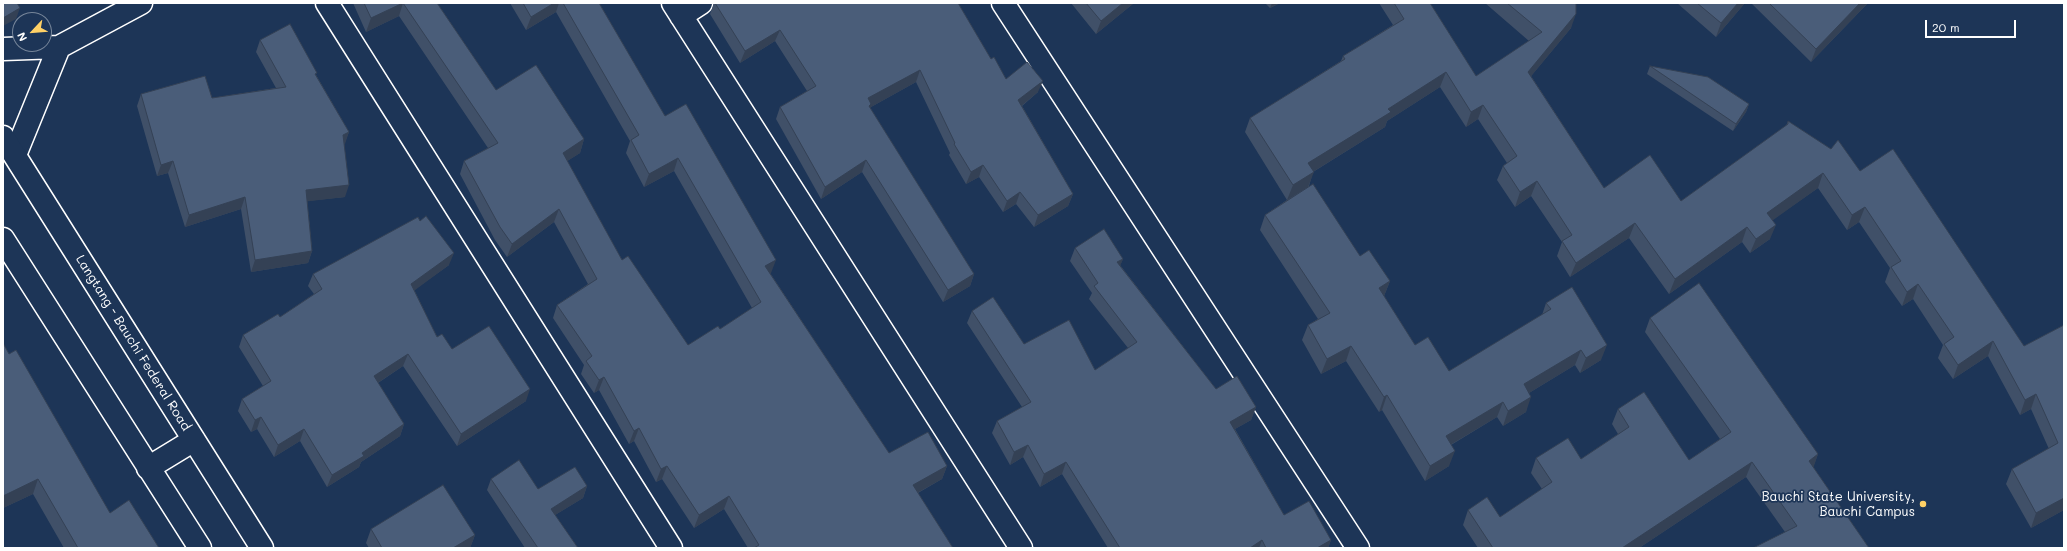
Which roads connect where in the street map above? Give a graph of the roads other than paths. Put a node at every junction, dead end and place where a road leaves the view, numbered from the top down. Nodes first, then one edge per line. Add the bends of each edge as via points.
1 (142, 3) edge
2 (328, 3) edge
3 (701, 3) edge
4 (1003, 3) edge
5 (677, 10) edge
6 (59, 47) junction
7 (3, 49) edge
8 (9, 146) edge
9 (3, 239) edge
10 (194, 440) junction
11 (148, 468) junction
12 (200, 548) edge
13 (262, 548) edge
14 (671, 548) edge
15 (1022, 548) edge
16 (1358, 548) edge

1 - 6 street
2 - 14 street
3 - 5 street
4 - 16 street
5 - 15 street
6 - 7 street
6 - 8 street
8 - 10 street, Langtang - Bauchi Federal Road
9 - 11 street
10 - 11 street
10 - 13 street, Langtang - Bauchi Federal Road
11 - 12 street

